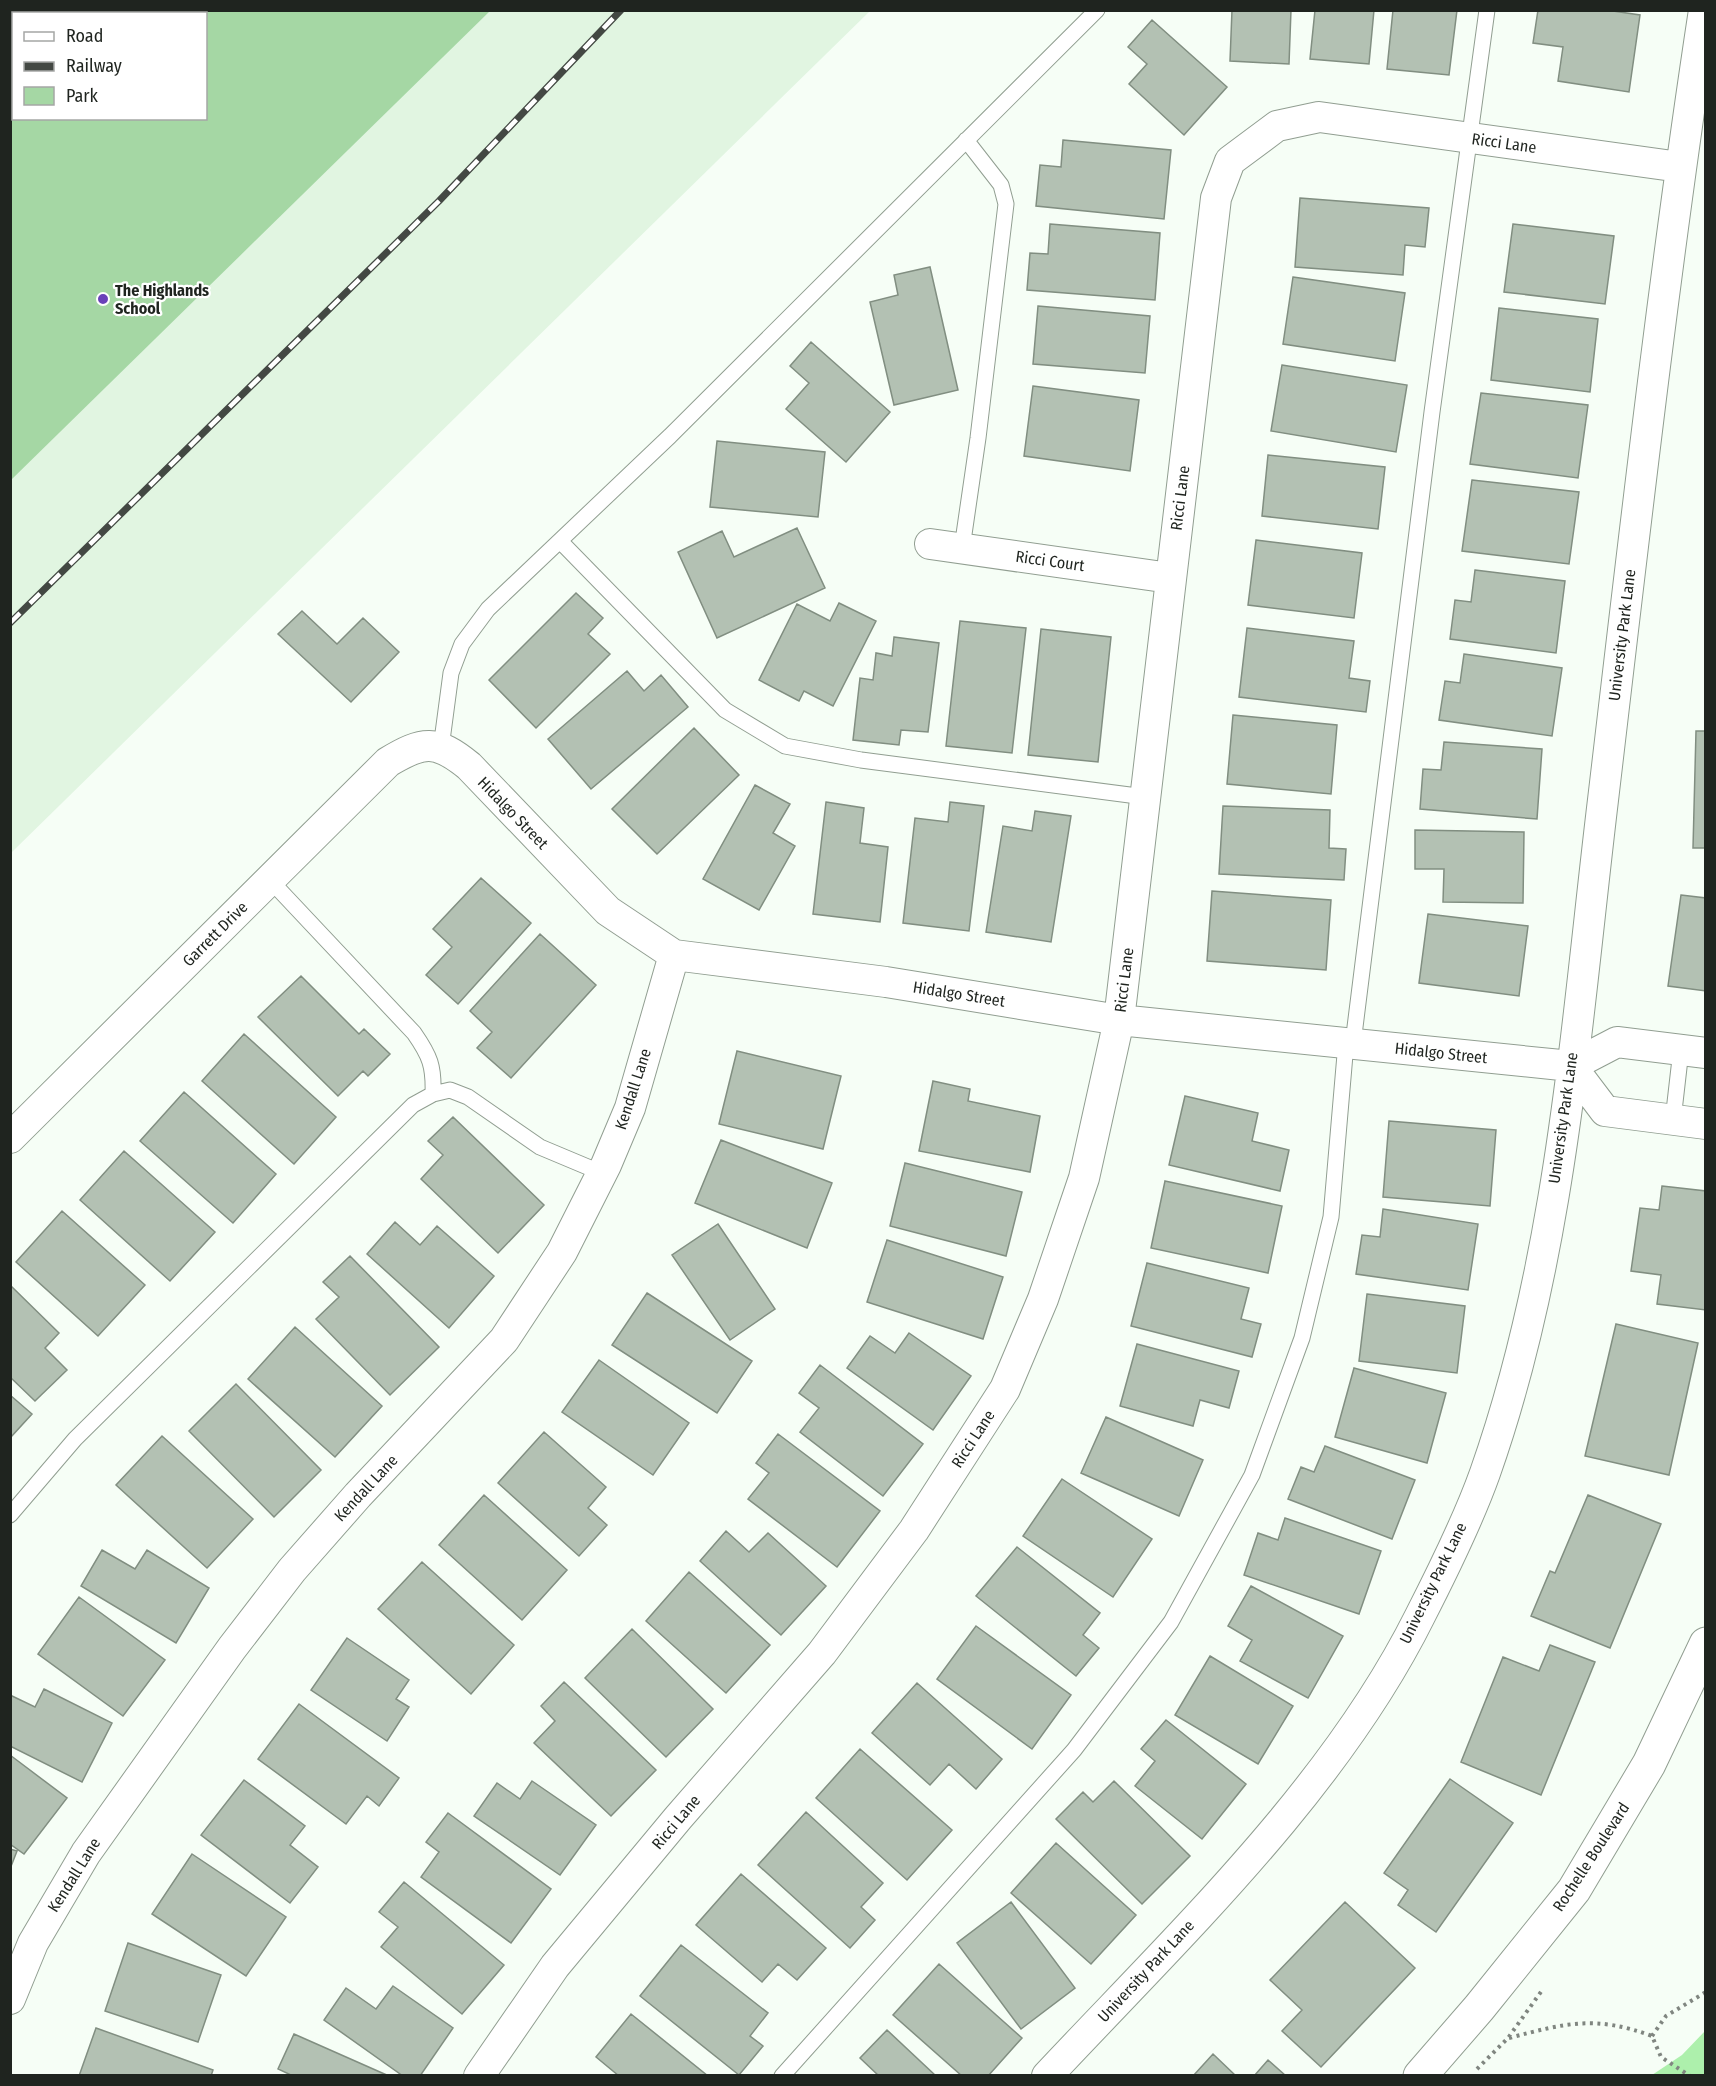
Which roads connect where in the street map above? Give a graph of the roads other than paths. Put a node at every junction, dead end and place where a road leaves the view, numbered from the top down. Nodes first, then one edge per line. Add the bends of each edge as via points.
1 (1097, 10) edge
2 (1488, 10) edge
3 (1704, 10) edge
4 (1471, 138) junction
5 (966, 140) junction
6 (1680, 167) junction
7 (560, 541) junction
8 (930, 544) dead end
9 (962, 549) junction
10 (1170, 578) junction
11 (434, 746) junction
12 (1145, 797) junction
13 (270, 880) junction
14 (674, 955) junction
15 (1119, 1020) junction
16 (1349, 1043) junction
17 (1694, 1052) edge
18 (1571, 1066) junction
19 (433, 1094) junction
20 (1673, 1120) junction
21 (1706, 1124) edge
22 (10, 1138) edge
23 (602, 1173) junction
24 (10, 1515) edge
25 (1706, 1644) edge
26 (10, 1999) edge
27 (479, 2076) edge
28 (782, 2076) edge
29 (1047, 2076) edge
30 (1420, 2076) edge

1 - 5 lane
2 - 4 lane
3 - 6 street, University Park Lane
4 - 6 street, Ricci Lane
4 - 10 street, Ricci Lane via 1319,117 1277,126 1230,161 1216,198
4 - 16 lane
5 - 7 lane
5 - 9 lane via 1001,185 1006,204
6 - 18 street, University Park Lane
7 - 11 lane via 488,609 462,645
7 - 12 lane via 725,710 785,746 861,760
8 - 9 street, Ricci Court
9 - 10 street, Ricci Court
10 - 12 street, Ricci Lane
11 - 13 street, Garrett Drive via 410,749 388,762
11 - 14 street, Hidalgo Street via 450,750 469,766 608,911
12 - 15 street, Ricci Lane
13 - 19 lane via 414,1033 429,1054 434,1072
13 - 22 street, Garrett Drive
14 - 15 street, Hidalgo Street via 886,982
14 - 23 street, Kendall Lane via 630,1108
15 - 16 street, Hidalgo Street
15 - 27 street, Ricci Lane via 1084,1178 1043,1299 1005,1389 914,1530 822,1653 555,1966
16 - 18 street, Hidalgo Street
16 - 28 lane via 1330,1217 1302,1338 1252,1475 1171,1622 1074,1750
17 - 18 street via 1617,1042
17 - 20 lane
18 - 20 street via 1605,1111
18 - 29 street, University Park Lane via 1549,1218 1518,1360 1484,1476 1418,1620 1351,1734 1231,1881
19 - 23 lane via 450,1090 468,1096 540,1147
19 - 24 lane via 413,1105 75,1438
20 - 21 street
23 - 26 street, Kendall Lane via 562,1252 504,1340 358,1495 292,1570 232,1648 86,1853 33,1943
25 - 30 main road, Rochelle Boulevard via 1649,1764 1574,1890

